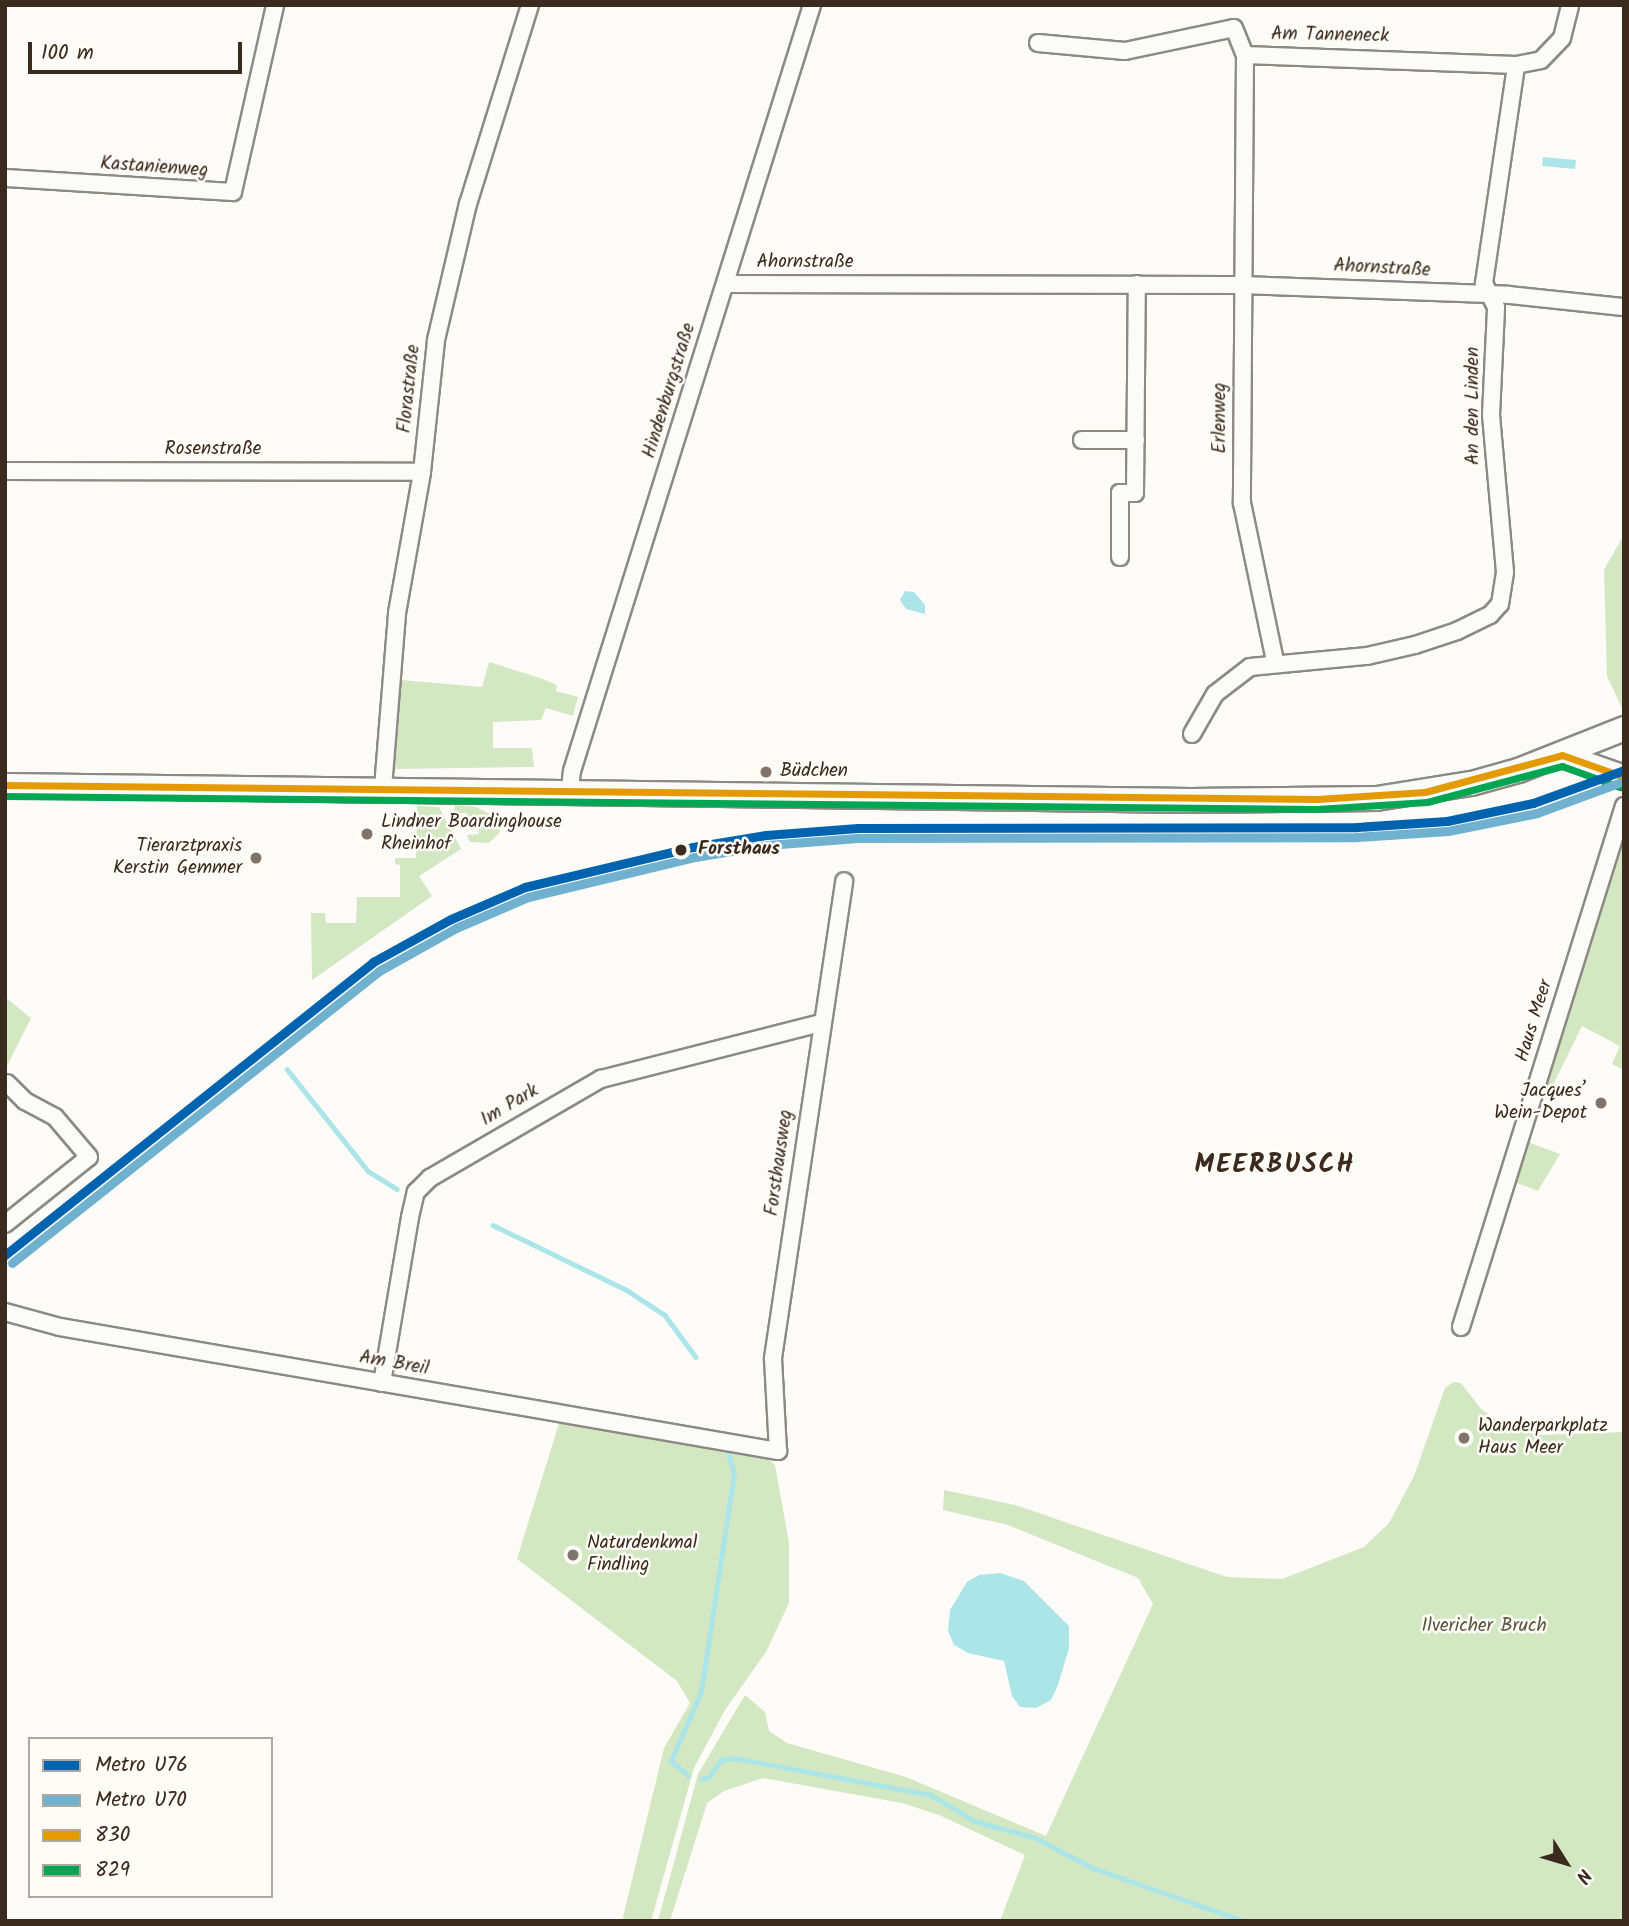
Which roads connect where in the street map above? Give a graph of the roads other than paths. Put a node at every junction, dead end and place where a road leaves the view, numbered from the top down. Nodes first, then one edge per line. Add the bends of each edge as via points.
1 (275, 5) edge
2 (530, 5) edge
3 (812, 5) edge
4 (1570, 5) edge
5 (1038, 43) dead end
6 (1245, 55) junction
7 (1516, 65) junction
8 (5, 178) edge
9 (724, 284) junction
10 (1137, 284) junction
11 (1242, 285) junction
12 (1490, 296) junction
13 (1624, 307) edge
14 (1082, 440) dead end
15 (1136, 440) junction
16 (5, 471) edge
17 (422, 472) junction
18 (1120, 557) dead end
19 (1275, 661) junction
20 (1621, 729) edge
21 (1192, 734) dead end
22 (1562, 755) junction
23 (1620, 775) edge
24 (5, 785) edge
25 (383, 788) junction
26 (570, 789) junction
27 (1624, 806) edge
28 (844, 881) dead end
29 (821, 1023) junction
30 (7, 1083) dead end
31 (5, 1224) edge
32 (5, 1312) edge
33 (1461, 1327) dead end
34 (382, 1383) junction
35 (778, 1451) joint

1 - 8 street, Kastanienweg via 233,192
2 - 17 street, Florastraße via 468,204 436,340
3 - 9 street, Hindenburgstraße
4 - 7 street via 1562,38 1541,60
5 - 6 street, Am Tanneneck via 1125,51 1234,27
6 - 7 street, Am Tanneneck
6 - 11 street, Erlenweg
7 - 12 street, An den Linden via 1484,283
9 - 10 street, Ahornstraße
9 - 26 street, Hindenburgstraße
10 - 11 street, Ahornstraße
10 - 15 street
11 - 12 street, Ahornstraße
11 - 19 street, Erlenweg via 1242,503
12 - 13 street, Ahornstraße
12 - 19 street, An den Linden via 1496,307 1491,415 1505,572 1500,604 1490,615 1457,631 1415,645 1367,656
14 - 15 street
15 - 18 street via 1135,494 1120,493
16 - 17 street, Rosenstraße
17 - 25 street, Florastraße via 397,613
19 - 21 street via 1234,676 1200,714
20 - 22 main road
20 - 23 main road via 1613,765
22 - 23 main road
22 - 26 main road via 1471,783 1352,798 1190,800
24 - 25 main road
25 - 26 main road
27 - 33 street, Haus Meer
28 - 29 street, Forsthausweg
29 - 34 street, Im Park via 601,1079 430,1178 416,1192 410,1217
29 - 35 street, Forsthausweg via 773,1358
30 - 31 street via 25,1101 55,1117 89,1157
32 - 34 street, Am Breil via 60,1326
34 - 35 street, Am Breil

